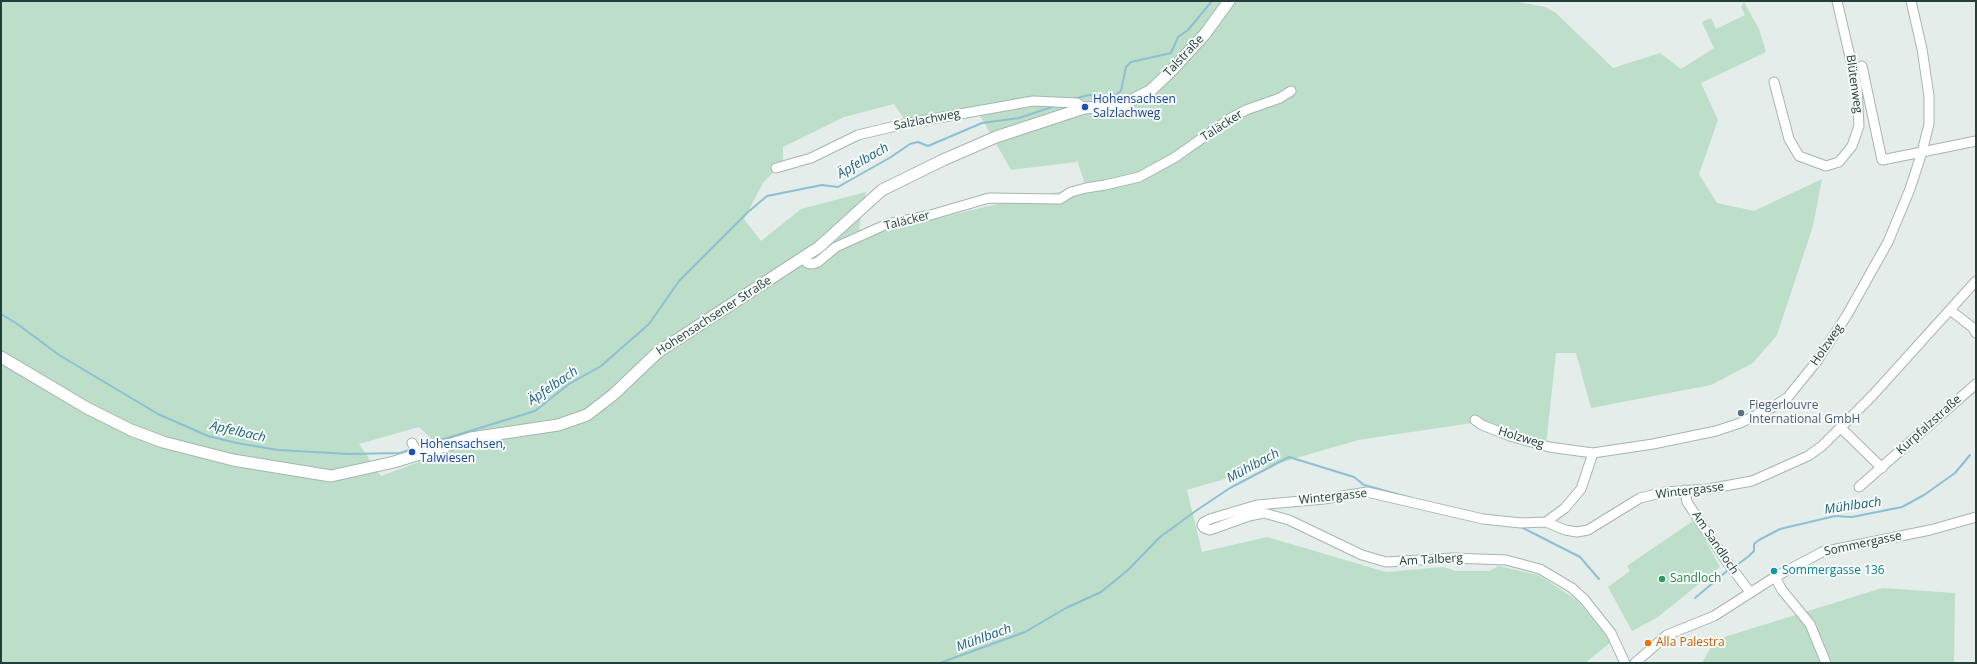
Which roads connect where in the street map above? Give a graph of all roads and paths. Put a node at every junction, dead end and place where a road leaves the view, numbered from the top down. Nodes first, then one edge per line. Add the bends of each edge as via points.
1 (1229, 1) edge
2 (1837, 1) edge
3 (1911, 1) edge
4 (1862, 66) dead end
5 (1774, 82) dead end
6 (1291, 91) dead end
7 (1084, 108) junction
8 (1976, 141) edge
9 (1922, 152) junction
10 (776, 168) dead end
11 (804, 257) junction
12 (1976, 281) edge
13 (1950, 310) junction
14 (1975, 328) edge
15 (1, 357) edge
16 (1976, 384) edge
17 (1475, 420) dead end
18 (1841, 428) junction
19 (412, 443) dead end
20 (1593, 453) junction
21 (418, 454) junction
22 (1882, 468) junction
23 (1859, 487) dead end
24 (1685, 490) junction
25 (1976, 516) edge
26 (1546, 522) junction
27 (1204, 528) joint
28 (1775, 577) junction
29 (1750, 592) junction
30 (1625, 663) edge
31 (1635, 663) edge
32 (1826, 663) edge

1 - 7 street, Talstraße via 1205,34 1150,91 1120,106
2 - 5 street, Blütenweg via 1857,87 1859,126 1852,146 1839,162 1826,166 1799,156 1789,139
3 - 9 street, Holzweg via 1929,96 1928,124
4 - 9 street via 1882,160
6 - 11 street, Taläcker via 1231,118 1174,158 1139,176 1071,192 1060,199 989,198 927,216 887,224 836,247 812,264 807,263
7 - 10 street, Salzlachweg via 1077,103 1033,101 904,124 858,135 811,158
7 - 11 street via 996,137 882,190 819,247
8 - 9 street
9 - 20 street, Holzweg via 1888,242 1851,309 1817,362 1788,397 1747,420 1716,431
11 - 21 street, Hohensachsener Straße via 658,352 614,394 587,415 558,425 471,438
12 - 13 street, Wintergasse
13 - 14 street
13 - 18 street, Wintergasse
15 - 21 street, Hohensachsener Straße via 49,387 131,430 163,442 234,460 330,476
16 - 22 street, Kurpfalzstraße
17 - 20 street, Holzweg via 1510,436 1549,447
18 - 22 street
18 - 24 street, Wintergasse via 1808,456 1756,480
19 - 21 street
20 - 26 street via 1581,489 1565,508
22 - 23 street, Kurpfalzstraße
24 - 26 street, Wintergasse via 1640,498 1588,530 1566,530
24 - 29 street, Am Sandloch via 1687,502
25 - 28 street, Sommergasse via 1930,530 1822,552
26 - 27 street, Wintergasse via 1521,523 1483,519 1367,492 1324,500 1257,505 1210,519 1204,522
27 - 30 street, Am Talberg via 1218,528 1264,513 1289,520 1362,555 1386,562 1468,558 1506,560 1540,569 1572,588 1584,599 1612,633
28 - 29 street, Sommergasse
28 - 32 street via 1782,590 1810,624
29 - 31 street, Sommergasse via 1714,616 1663,638

